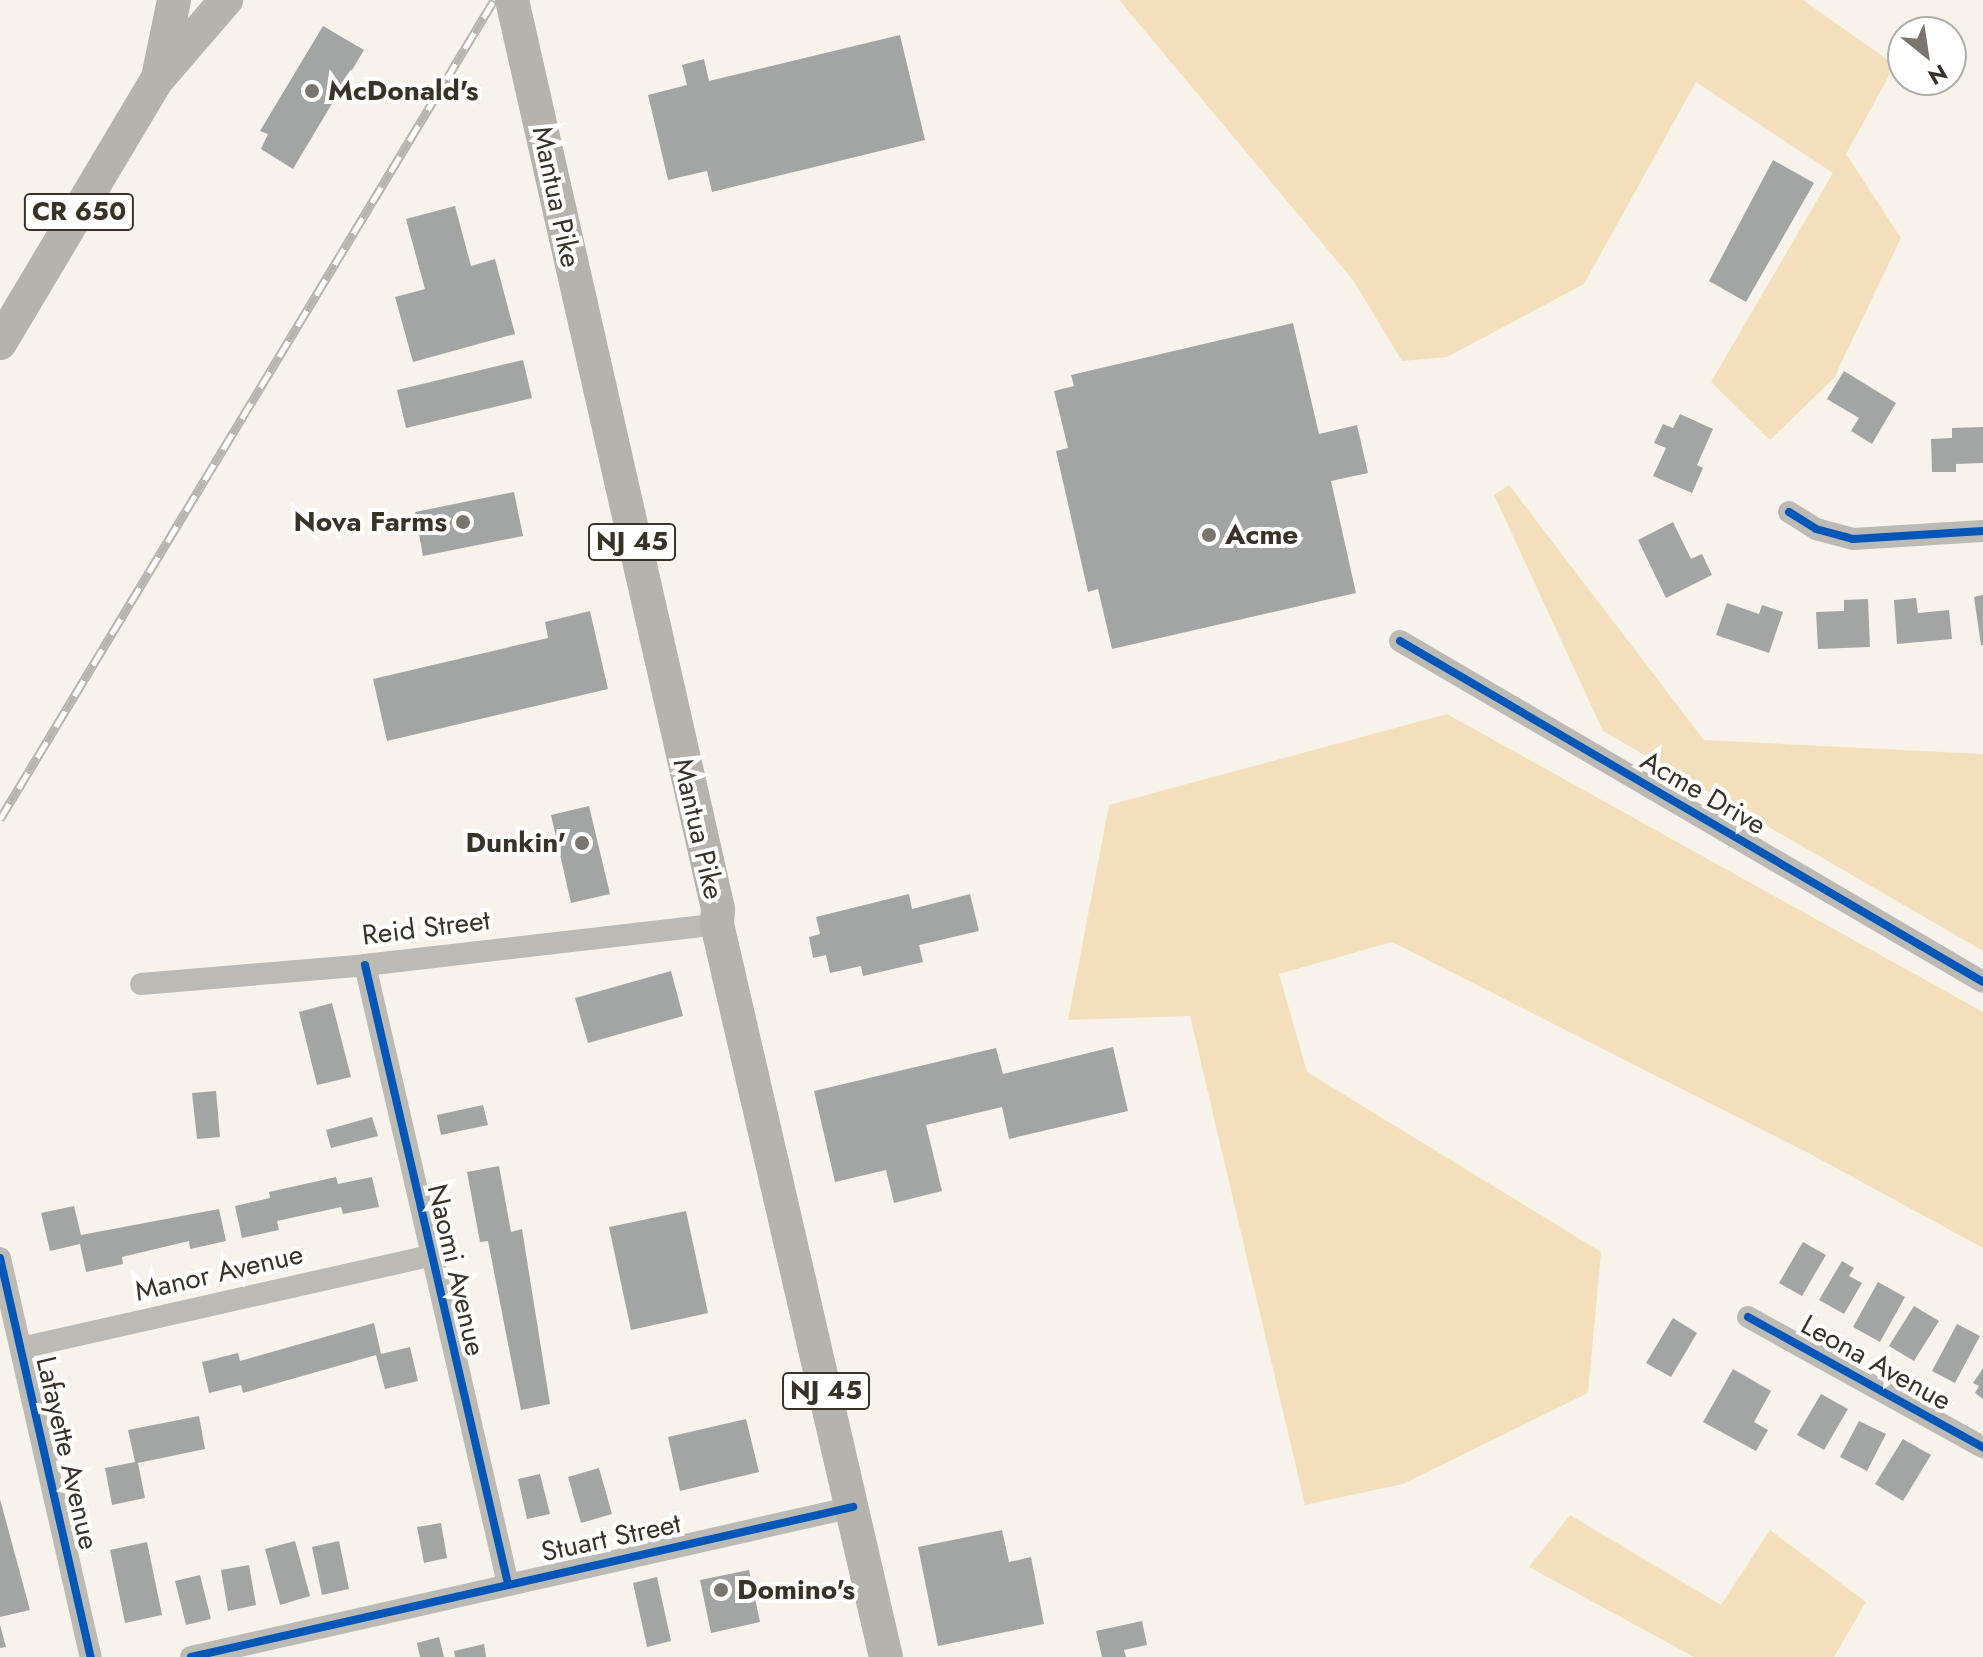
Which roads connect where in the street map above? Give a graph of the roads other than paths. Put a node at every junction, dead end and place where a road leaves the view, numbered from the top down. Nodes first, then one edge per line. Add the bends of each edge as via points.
1 (174, 0) edge
2 (226, 0) edge
3 (512, 0) edge
4 (157, 80) junction
5 (0, 343) edge
6 (1789, 512) dead end
7 (1983, 531) edge
8 (1400, 641) dead end
9 (717, 924) junction
10 (365, 965) junction
11 (1983, 982) edge
12 (141, 984) dead end
13 (430, 1256) junction
14 (0, 1258) edge
15 (1748, 1317) dead end
16 (21, 1348) junction
17 (1983, 1447) edge
18 (853, 1507) junction
19 (508, 1584) junction
20 (91, 1657) edge
21 (191, 1657) edge
22 (886, 1657) edge

1 - 4 main road
2 - 4 main road, CR 650
3 - 9 main road, Mantua Pike / NJ 45 via 718,909
4 - 5 main road, CR 650
6 - 7 street via 1816,529 1853,539
8 - 11 street, Acme Drive
9 - 10 street, Reid Street
9 - 18 main road, Mantua Pike / NJ 45
10 - 12 street, Reid Street
10 - 13 street, Naomi Avenue
13 - 16 street, Manor Avenue
13 - 19 street, Naomi Avenue
14 - 16 street, Lafayette Avenue
15 - 17 street, Leona Avenue
16 - 20 street, Lafayette Avenue
18 - 19 street, Stuart Street
18 - 22 main road, Mantua Pike / NJ 45
19 - 21 street, Stuart Street

